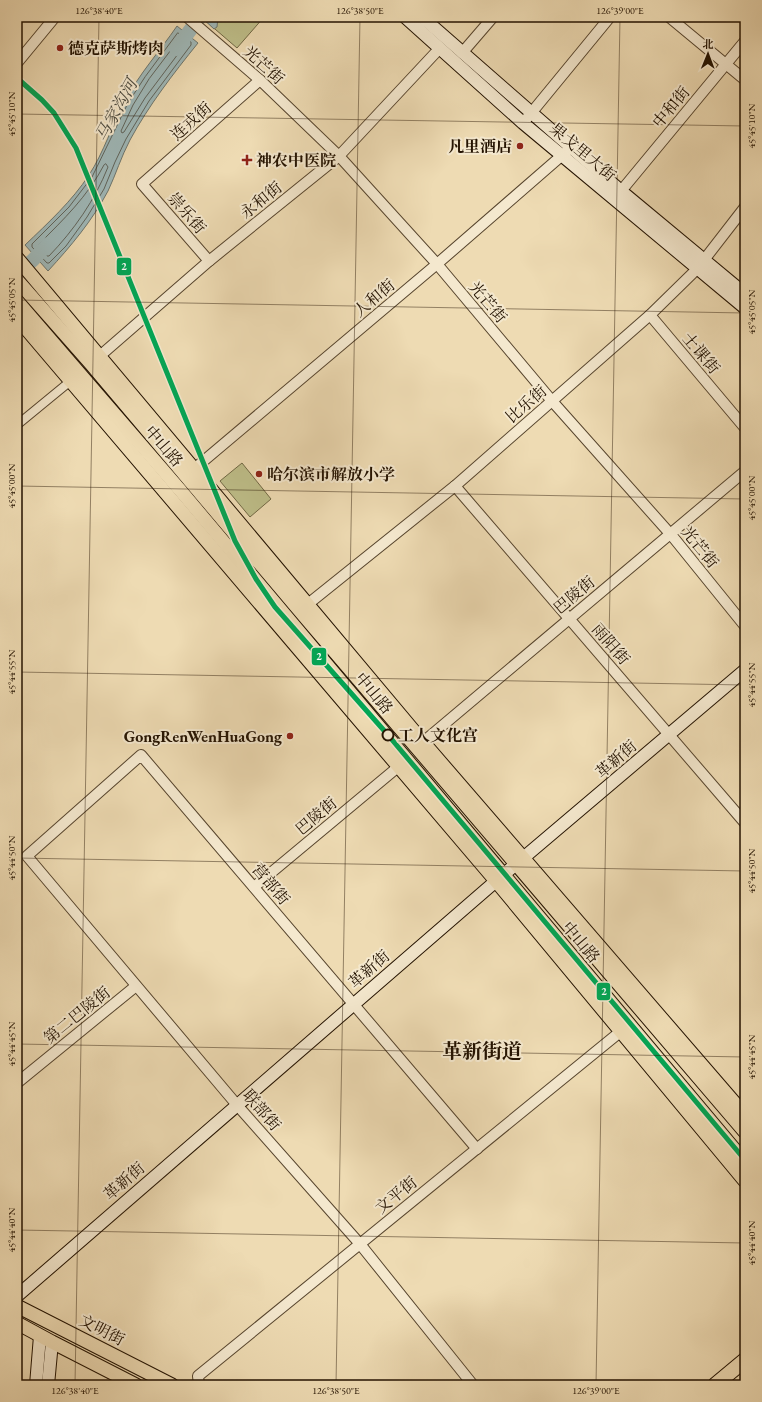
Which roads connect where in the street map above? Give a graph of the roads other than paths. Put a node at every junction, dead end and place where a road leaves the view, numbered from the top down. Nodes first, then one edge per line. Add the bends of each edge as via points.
1 (55, 17) edge
2 (187, 17) edge
3 (405, 17) edge
4 (422, 17) edge
5 (494, 17) edge
6 (610, 17) edge
7 (669, 17) edge
8 (745, 41) edge
9 (439, 49) junction
10 (462, 53) junction
11 (17, 63) edge
12 (726, 64) junction
13 (260, 80) junction
14 (745, 80) edge
15 (531, 113) junction
16 (523, 123) junction
17 (566, 152) junction
18 (339, 156) junction
19 (142, 184) joint
20 (621, 191) junction
21 (745, 207) edge
22 (17, 258) edge
23 (209, 261) junction
24 (438, 264) junction
25 (701, 265) junction
26 (17, 280) edge
27 (745, 294) edge
28 (18, 303) edge
29 (745, 308) edge
30 (650, 315) junction
31 (17, 318) edge
32 (95, 360) junction
33 (76, 377) junction
34 (552, 401) junction
35 (17, 425) edge
36 (745, 428) edge
37 (194, 469) junction
38 (745, 471) edge
39 (455, 486) junction
40 (670, 534) junction
41 (308, 604) junction
42 (569, 619) junction
43 (745, 626) edge
44 (745, 670) edge
45 (669, 735) junction
46 (423, 742) junction
47 (398, 767) junction
48 (745, 823) edge
49 (27, 856) joint
50 (520, 862) junction
51 (500, 878) junction
52 (254, 887) junction
53 (136, 986) junction
54 (354, 1004) junction
55 (620, 1032) junction
56 (17, 1083) edge
57 (237, 1105) junction
58 (745, 1115) edge
59 (745, 1132) edge
60 (477, 1149) junction
61 (745, 1162) edge
62 (745, 1181) edge
63 (360, 1244) junction
64 (17, 1296) edge
65 (17, 1306) edge
66 (17, 1323) edge
67 (40, 1336) junction
68 (52, 1342) junction
69 (745, 1360) edge
70 (745, 1372) edge
71 (468, 1383) edge
72 (36, 1385) edge
73 (48, 1385) edge
74 (136, 1385) edge
75 (172, 1385) edge
76 (199, 1385) edge
77 (715, 1385) edge
78 (730, 1385) edge

1 - 11 street
2 - 13 street, 光芒街
3 - 9 main road, 果戈里大街
4 - 10 main road, 果戈里大街
5 - 10 street
6 - 15 street
7 - 12 street
8 - 12 street, 中和街
9 - 16 main road, 果戈里大街
9 - 18 street, 永和街
10 - 15 main road, 果戈里大街
12 - 14 street
12 - 20 street, 中和街
13 - 18 street, 光芒街
13 - 19 street, 连戎街
15 - 16 street
15 - 17 main road, 果戈里大街
16 - 17 main road, 果戈里大街
17 - 20 main road, 果戈里大街
17 - 24 street, 人和街
17 - 25 main road, 果戈里大街
18 - 23 street, 永和街
18 - 24 street, 光芒街
19 - 23 street, 崇乐街
20 - 25 main road, 果戈里大街
21 - 25 street, 比乐街
22 - 32 main road
23 - 32 street, 永和街
24 - 34 street, 光芒街
24 - 37 street, 人和街
25 - 27 main road, 果戈里大街
25 - 29 main road, 果戈里大街
25 - 30 street, 比乐街
26 - 32 main road, 中山路
28 - 33 main road, 中山路
30 - 34 street, 比乐街
30 - 36 street, 士课街
31 - 33 main road
32 - 37 main road
32 - 50 main road, 中山路
33 - 35 street
33 - 47 main road
33 - 51 main road, 中山路 via 312,647
34 - 39 street, 比乐街
34 - 40 street, 光芒街
37 - 41 main road
38 - 40 street, 巴陵街
39 - 41 street, 比乐街
39 - 42 street, 雨阳街
40 - 42 street, 巴陵街
40 - 43 street, 光芒街
41 - 46 main road
42 - 45 street, 雨阳街
42 - 46 street, 巴陵街
44 - 45 main road, 革新街
45 - 48 street, 雨阳街
45 - 50 main road, 革新街
46 - 50 main road
47 - 51 main road
47 - 52 street, 巴陵街
49 - 52 street, 营部街 via 141,755
49 - 53 street, 联部街
50 - 51 main road, 革新街
50 - 58 main road
50 - 59 main road, 中山路 via 542,893
51 - 54 main road, 革新街
51 - 55 main road
51 - 61 main road, 中山路
52 - 54 street, 营部街
53 - 56 street, 第二巴陵街
53 - 57 street, 联部街
54 - 57 main road, 革新街
54 - 60 street, 营部街
55 - 60 street, 文平街
55 - 62 main road
57 - 63 street, 联部街
57 - 64 main road, 革新街
60 - 63 street, 文平街
63 - 71 street, 联部街
63 - 76 street, 文平街 via 198,1376
65 - 75 main road, 文明街
66 - 67 main road, 文明街
67 - 68 main road, 文明街
67 - 72 main road
68 - 73 main road
68 - 74 main road, 文明街
69 - 77 highway
70 - 78 highway

